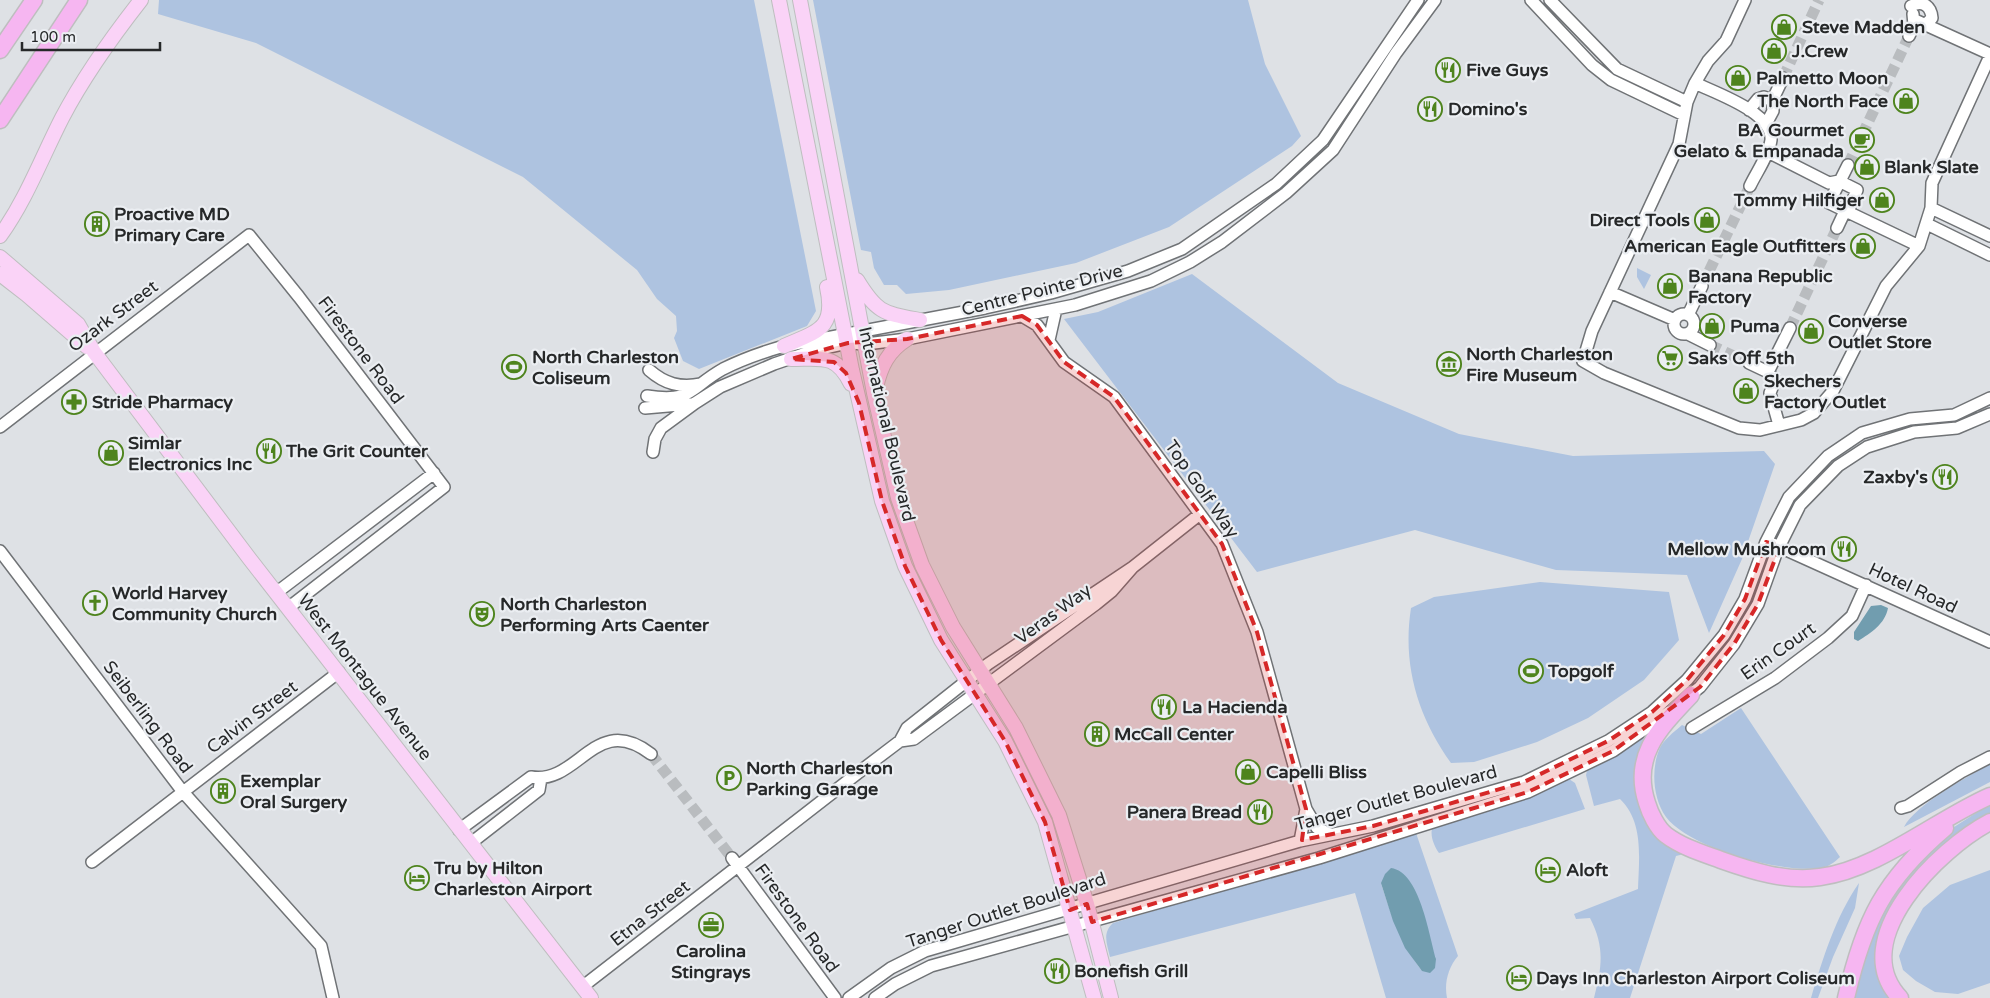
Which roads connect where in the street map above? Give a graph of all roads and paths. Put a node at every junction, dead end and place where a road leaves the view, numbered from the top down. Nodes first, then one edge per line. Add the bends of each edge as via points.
1 (34, 0) edge
2 (79, 0) edge
3 (141, 0) edge
4 (779, 0) edge
5 (800, 0) edge
6 (1418, 0) edge
7 (1435, 0) edge
8 (1532, 0) edge
9 (1550, 0) edge
10 (1745, 0) edge
11 (1910, 3) edge
12 (1920, 22) junction
13 (1909, 36) tunnel mouth
14 (0, 50) edge
15 (1990, 55) edge
16 (1783, 78) tunnel mouth
17 (1695, 83) junction
18 (1772, 101) junction
19 (1687, 102) junction
20 (1749, 110) junction
21 (1684, 114) junction
22 (0, 120) edge
23 (1766, 124) junction
24 (1766, 152) junction
25 (1848, 165) tunnel mouth
26 (1839, 181) junction
27 (1750, 186) tunnel mouth
28 (1932, 208) junction
29 (1845, 211) junction
30 (1927, 224) junction
31 (824, 228) junction
32 (1837, 228) tunnel mouth
33 (249, 235) joint
34 (0, 236) edge
35 (1990, 236) edge
36 (1919, 246) junction
37 (1990, 255) edge
38 (0, 257) edge
39 (853, 273) junction
40 (0, 274) edge
41 (1702, 286) tunnel mouth
42 (1610, 292) junction
43 (1056, 309) junction
44 (1688, 315) junction
45 (1022, 316) junction
46 (920, 320) junction
47 (1675, 320) junction
48 (1790, 328) tunnel mouth
49 (1688, 334) junction
50 (864, 337) junction
51 (847, 339) junction
52 (907, 339) junction
53 (1048, 340) junction
54 (1710, 344) tunnel mouth
55 (784, 346) junction
56 (94, 352) junction
57 (791, 358) junction
58 (1749, 363) tunnel mouth
59 (649, 370) dead end
60 (1768, 372) junction
61 (702, 383) junction
62 (874, 393) junction
63 (647, 396) dead end
64 (1990, 398) edge
65 (859, 402) junction
66 (695, 403) junction
67 (645, 408) dead end
68 (1990, 414) edge
69 (1778, 425) junction
70 (0, 427) edge
71 (653, 452) dead end
72 (434, 473) junction
73 (1200, 514) junction
74 (1766, 542) junction
75 (1780, 546) junction
76 (0, 551) edge
77 (1133, 567) junction
78 (1866, 585) junction
79 (276, 593) junction
80 (288, 608) junction
81 (1990, 642) edge
82 (981, 671) junction
83 (339, 672) junction
84 (988, 683) junction
85 (971, 687) junction
86 (1691, 695) junction
87 (1692, 728) dead end
88 (652, 754) tunnel mouth
89 (1990, 757) edge
90 (541, 778) junction
91 (183, 792) junction
92 (1990, 796) edge
93 (1901, 808) dead end
94 (1306, 809) junction
95 (1990, 822) edge
96 (459, 830) junction
97 (1330, 834) junction
98 (1300, 842) junction
99 (471, 844) junction
100 (92, 862) dead end
101 (735, 862) junction
102 (1087, 904) junction
103 (1070, 910) junction
104 (1092, 922) junction
105 (1076, 927) junction
106 (586, 992) edge
107 (333, 998) edge
108 (835, 998) edge
109 (849, 998) edge
110 (876, 998) edge
111 (1094, 998) edge
112 (1112, 998) edge
113 (1846, 998) edge
114 (1900, 998) edge

1 - 14 highway
2 - 22 highway
3 - 34 main road via 97,58 63,117 13,218
4 - 31 main road, International Boulevard
5 - 39 main road, International Boulevard
6 - 46 street, Centre Pointe Drive via 1323,140 1276,184 1182,249 1153,262 1076,286
7 - 43 street, Centre Pointe Drive via 1333,150 1286,193 1190,262 1151,281
8 - 21 street via 1592,65 1611,80
9 - 19 street via 1617,69
10 - 17 street via 1726,41 1708,61
11 - 12 street
11 - 12 street via 1925,4 1931,10 1932,18
12 - 13 street
12 - 15 street
15 - 28 street via 1932,183
16 - 18 street
17 - 19 street
17 - 20 street
18 - 20 street via 1764,97 1758,99
18 - 23 street via 1773,111
19 - 21 street
20 - 23 street
21 - 42 street via 1679,144
23 - 24 street via 1771,141
24 - 26 street via 1829,183
24 - 27 street
25 - 26 street
26 - 29 street via 1829,203
26 - 29 street via 1857,190 1849,210
28 - 30 street
28 - 35 street
29 - 32 street
29 - 36 street
30 - 36 street
30 - 37 street
31 - 51 main road, International Boulevard
31 - 55 main road via 820,253 830,304 829,316 815,333
33 - 56 street, Ozark Street
33 - 72 street, Firestone Road
36 - 69 street via 1886,286 1834,391 1824,404 1801,420
38 - 56 main road, West Montague Avenue via 78,324
39 - 46 main road via 877,308
39 - 50 main road, International Boulevard
40 - 56 main road, West Montague Avenue
41 - 44 street
42 - 47 street
42 - 69 street via 1592,331 1583,361 1604,373 1726,424 1760,430
43 - 45 street, Centre Pointe Drive
43 - 53 street
44 - 47 street via 1681,315
44 - 49 street via 1694,325
45 - 52 street, Centre Pointe Drive
45 - 53 street, Top Golf Way via 1037,325
46 - 50 street, Centre Pointe Drive
47 - 49 street via 1676,330
48 - 60 street
49 - 54 street
50 - 51 street
50 - 52 street, Centre Pointe Drive
50 - 62 main road, International Boulevard
51 - 55 street
51 - 57 street
51 - 65 main road, International Boulevard
52 - 62 main road via 884,361
53 - 73 street, Top Golf Way via 1064,362 1114,397
55 - 61 street via 743,359
56 - 70 street, Ozark Street
56 - 79 main road, West Montague Avenue
57 - 65 main road via 834,362 846,373
57 - 66 street via 742,376
58 - 60 street
59 - 61 street via 661,380 676,385
60 - 69 street via 1775,380 1770,394
61 - 63 street via 682,396 669,399
62 - 82 main road, International Boulevard via 898,498 922,565 953,627
64 - 74 street, Tanger Outlet Boulevard via 1954,415 1910,419 1862,434 1828,456 1789,497
65 - 85 main road, International Boulevard via 882,501 905,566 942,640
66 - 67 street
66 - 71 street via 661,428
68 - 75 street, Tanger Outlet Boulevard via 1957,428 1914,432 1867,447 1838,466 1800,505
72 - 79 street
72 - 80 street, Firestone Road via 444,487
73 - 77 street, Veras Way
73 - 94 street, Top Golf Way via 1222,544 1257,632
74 - 75 street, Hotel Road
74 - 97 street, Tanger Outlet Boulevard via 1745,599 1724,635 1687,680 1652,712 1608,741 1524,782 1373,826
75 - 78 street, Hotel Road
75 - 86 street, Tanger Outlet Boulevard via 1758,604 1734,644
76 - 91 street, Seiberling Road
77 - 82 street, Veras Way via 1089,594
77 - 84 street, Veras Way via 1112,591
78 - 81 street, Hotel Road
78 - 87 street, Erin Court via 1852,616 1828,638 1775,678
79 - 80 main road, West Montague Avenue
80 - 83 main road, West Montague Avenue
82 - 84 main road, International Boulevard
82 - 85 street, Veras Way
83 - 91 street, Calvin Street
83 - 96 main road, West Montague Avenue
84 - 85 street, Veras Way
84 - 102 main road, International Boulevard via 1016,728 1059,815
85 - 101 street, Etna Street via 914,739 900,741
85 - 103 main road, International Boulevard via 1005,741 1044,822
86 - 92 highway via 1661,727 1644,759 1643,790 1650,813 1663,834 1681,845 1754,872 1820,877 1842,871 1867,862
86 - 104 street, Tanger Outlet Boulevard via 1613,751 1528,792 1319,858
88 - 90 street via 626,742 611,741 596,746 564,770
89 - 93 street
90 - 96 street via 530,776
90 - 99 street via 538,790
91 - 100 street, Calvin Street
91 - 107 street, Seiberling Road via 321,946
92 - 113 highway via 1921,848 1895,877 1861,938
94 - 97 street, Top Golf Way via 1317,828
94 - 98 street, Top Golf Way
95 - 114 highway via 1930,868 1890,925 1883,948 1883,962
96 - 99 main road, West Montague Avenue
97 - 98 street, Tanger Outlet Boulevard
98 - 102 street, Tanger Outlet Boulevard via 1102,897
99 - 106 main road, West Montague Avenue
101 - 106 street, Etna Street
101 - 108 street, Firestone Road
102 - 103 street, Tanger Outlet Boulevard
102 - 104 main road, International Boulevard
103 - 105 main road, International Boulevard
103 - 109 street, Tanger Outlet Boulevard via 925,951 891,968
104 - 105 street, Tanger Outlet Boulevard
104 - 112 main road, International Boulevard
105 - 110 street, Tanger Outlet Boulevard via 931,966 895,984
105 - 111 main road, International Boulevard

